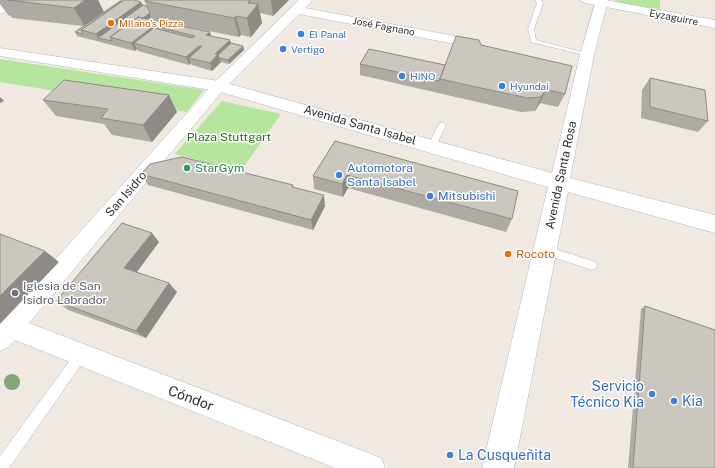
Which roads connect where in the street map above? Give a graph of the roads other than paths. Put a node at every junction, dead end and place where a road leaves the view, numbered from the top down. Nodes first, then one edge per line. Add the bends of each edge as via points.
1 (18, 0) edge
2 (306, 0) edge
3 (538, 0) edge
4 (585, 0) edge
5 (602, 1) edge
6 (0, 10) edge
7 (296, 10) junction
8 (715, 24) edge
9 (471, 43) edge
10 (0, 52) edge
11 (587, 56) junction
12 (219, 86) junction
13 (442, 125) dead end
14 (432, 146) junction
15 (560, 183) junction
16 (715, 224) edge
17 (545, 250) junction
18 (592, 265) dead end
19 (5, 333) edge
20 (81, 354) junction
21 (2, 468) edge
22 (371, 468) edge
23 (498, 468) edge

1 - 6 main road
2 - 7 street, San Isidro
3 - 11 lane via 540,3 531,29 533,41
4 - 5 street, Eyzaguirre
5 - 8 street, Eyzaguirre
5 - 11 main road, Avenida Santa Rosa
7 - 9 street, José Fagnano
7 - 12 street, San Isidro
10 - 12 main road, Avenida Santa Isabel
11 - 15 main road, Avenida Santa Rosa
12 - 14 main road, Avenida Santa Isabel
12 - 19 street, San Isidro
13 - 14 lane
14 - 15 main road, Avenida Santa Isabel
15 - 16 main road, Avenida Santa Isabel
15 - 17 main road, Avenida Santa Rosa
17 - 18 lane
17 - 23 main road, Avenida Santa Rosa
19 - 20 street, Cóndor
20 - 21 lane via 0,466
20 - 22 street, Cóndor

